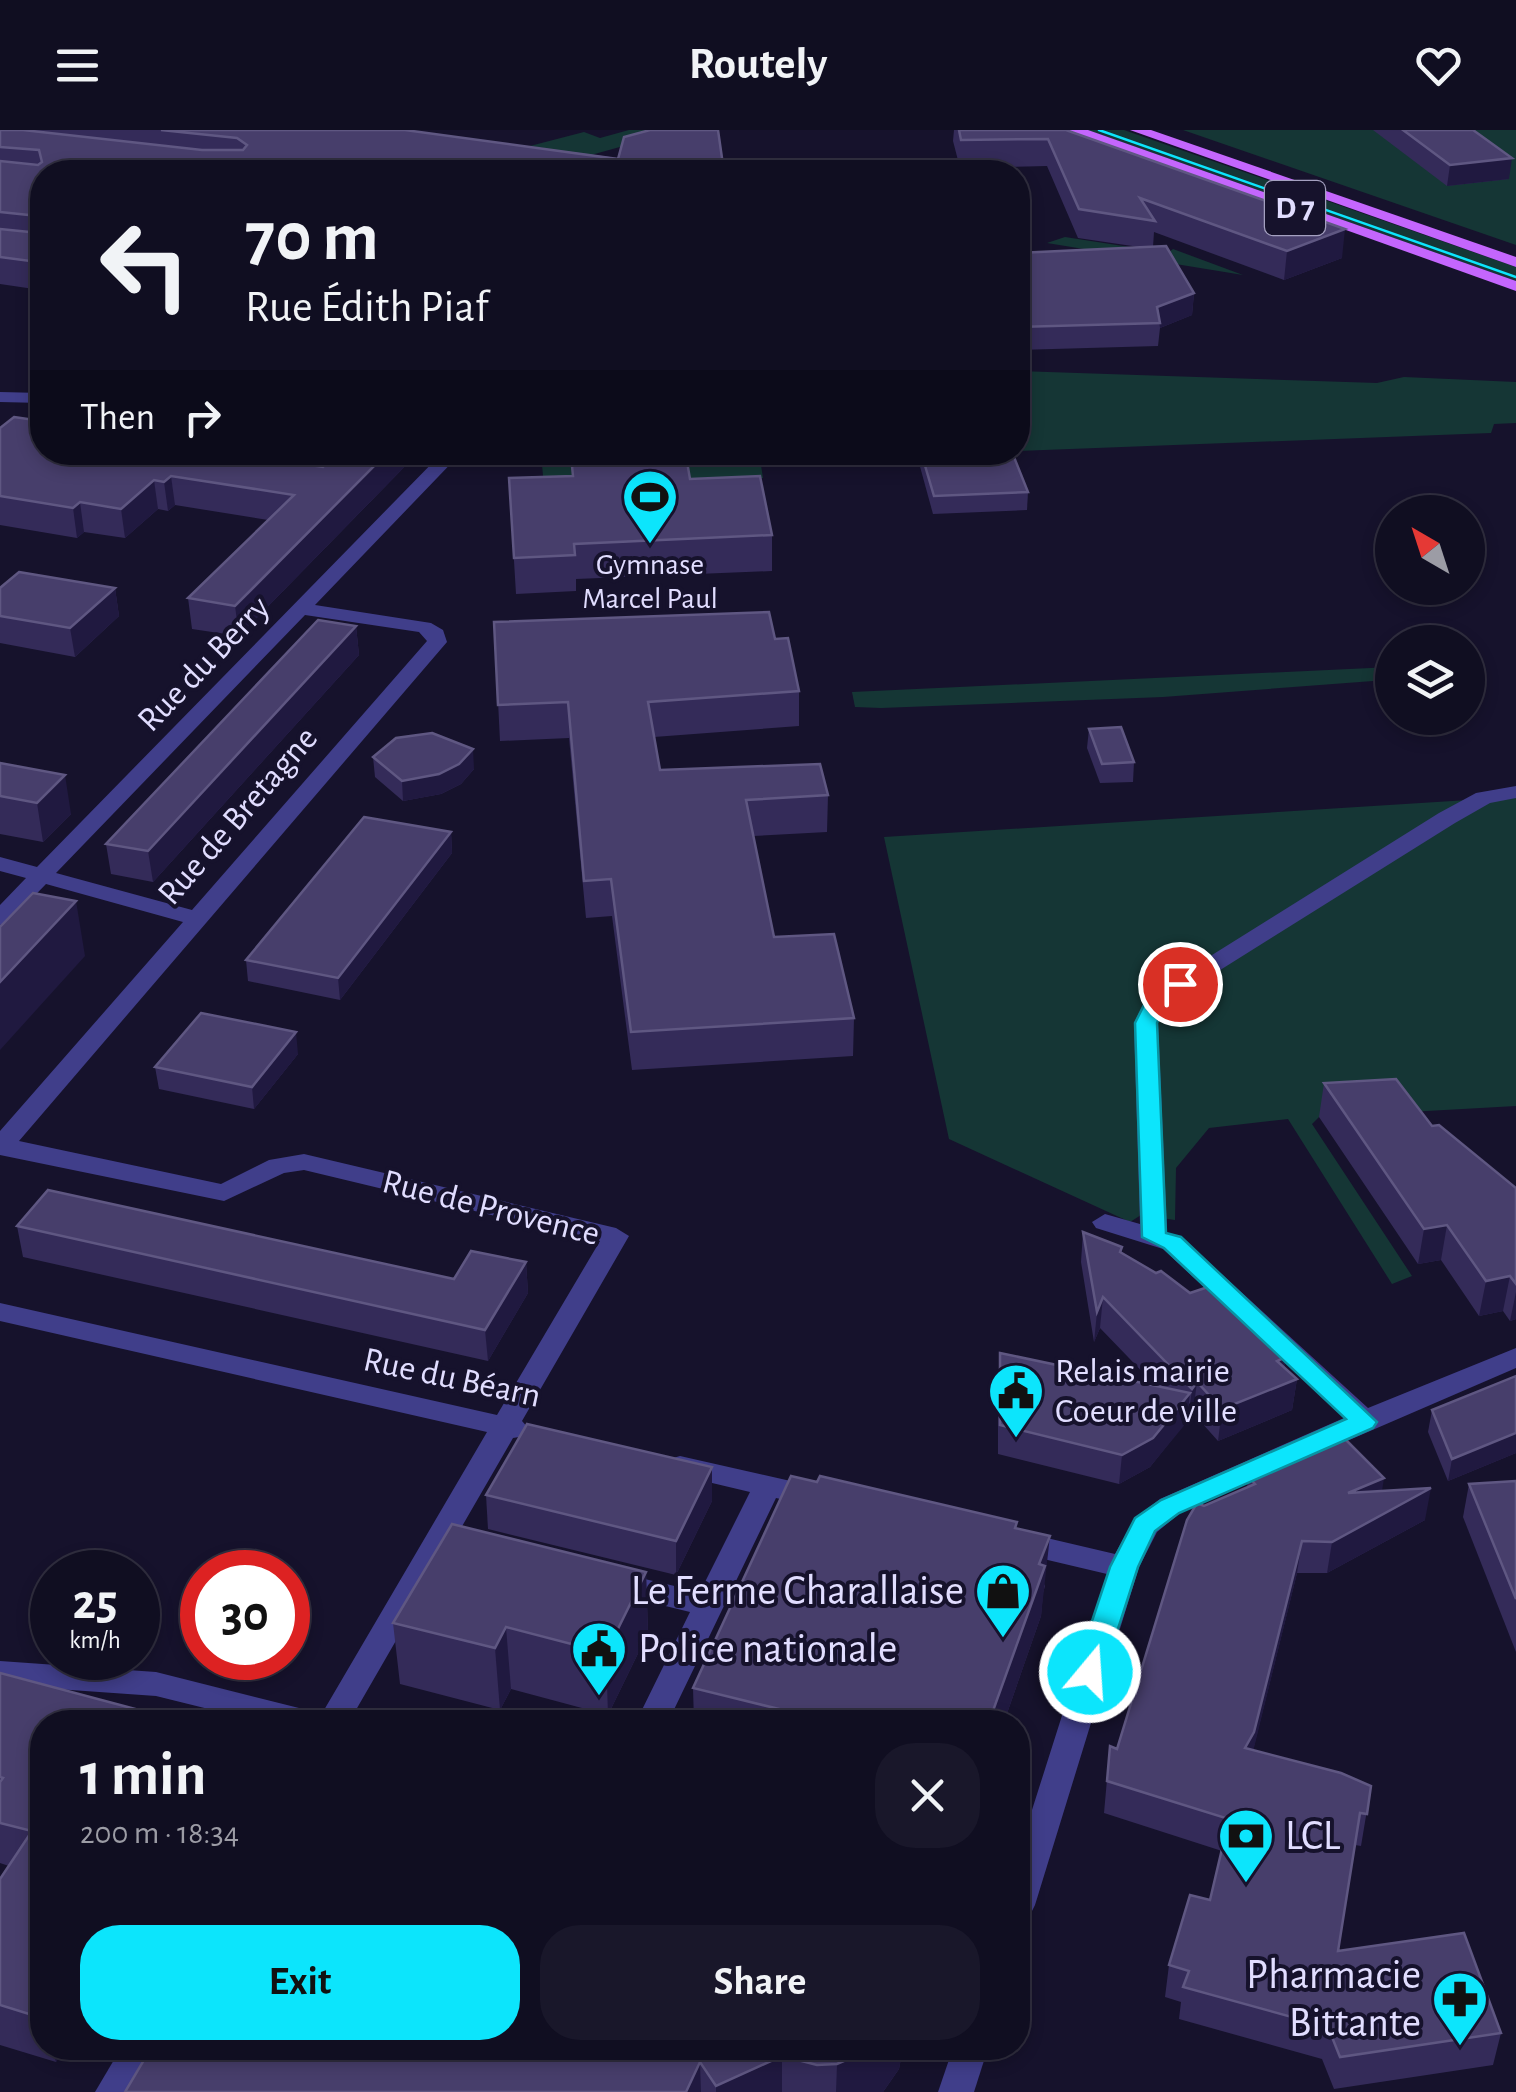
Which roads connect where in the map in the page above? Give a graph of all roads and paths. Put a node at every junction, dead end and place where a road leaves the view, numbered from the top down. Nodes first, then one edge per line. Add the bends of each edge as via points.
1 (1074, 130) edge
2 (1137, 130) edge
3 (1516, 262) edge
4 (1516, 286) edge
5 (0, 398) edge
6 (30, 398) edge
7 (441, 465) edge
8 (303, 609) junction
9 (1516, 792) edge
10 (0, 864) edge
11 (46, 875) junction
12 (0, 918) edge
13 (198, 919) junction
14 (0, 1146) edge
15 (1105, 1222) dead end
16 (1154, 1237) junction
17 (0, 1312) edge
18 (1516, 1358) edge
19 (1364, 1422) junction
20 (502, 1426) junction
21 (538, 1434) edge
22 (652, 1460) edge
23 (767, 1486) junction
24 (840, 1503) edge
25 (991, 1537) edge
26 (1124, 1567) junction
27 (588, 1576) edge
28 (709, 1605) junction
29 (0, 1673) edge
30 (259, 1710) edge
31 (341, 1710) edge
32 (658, 1710) edge
33 (1030, 1867) edge
34 (133, 2060) edge
35 (966, 2060) edge
36 (114, 2092) edge
37 (956, 2092) edge

1 - 4 main road, D 7
2 - 3 main road, D 7
5 - 6 street
7 - 8 street, Rue du Berry
8 - 11 street, Rue du Berry
8 - 13 street, Rue de Bretagne via 424,626 437,642
9 - 16 street via 1484,798 1448,818 1156,1000 1146,1023
10 - 11 street
11 - 12 street, Rue du Berry
11 - 13 street
13 - 14 street, Rue de Bretagne
14 - 20 street, Rue de Provence via 224,1193 278,1166 304,1162 616,1236
15 - 16 street
16 - 19 street via 1172,1243
17 - 20 street, Rue du Béarn
18 - 19 street
19 - 26 street via 1170,1506 1145,1524
20 - 21 street, Rue du Béarn
20 - 31 street, Rue de Provence via 450,1544
22 - 23 street
23 - 24 street
23 - 28 street
25 - 26 street
26 - 33 street
27 - 28 street
28 - 32 street
29 - 30 street via 156,1684
34 - 36 street
35 - 37 street

